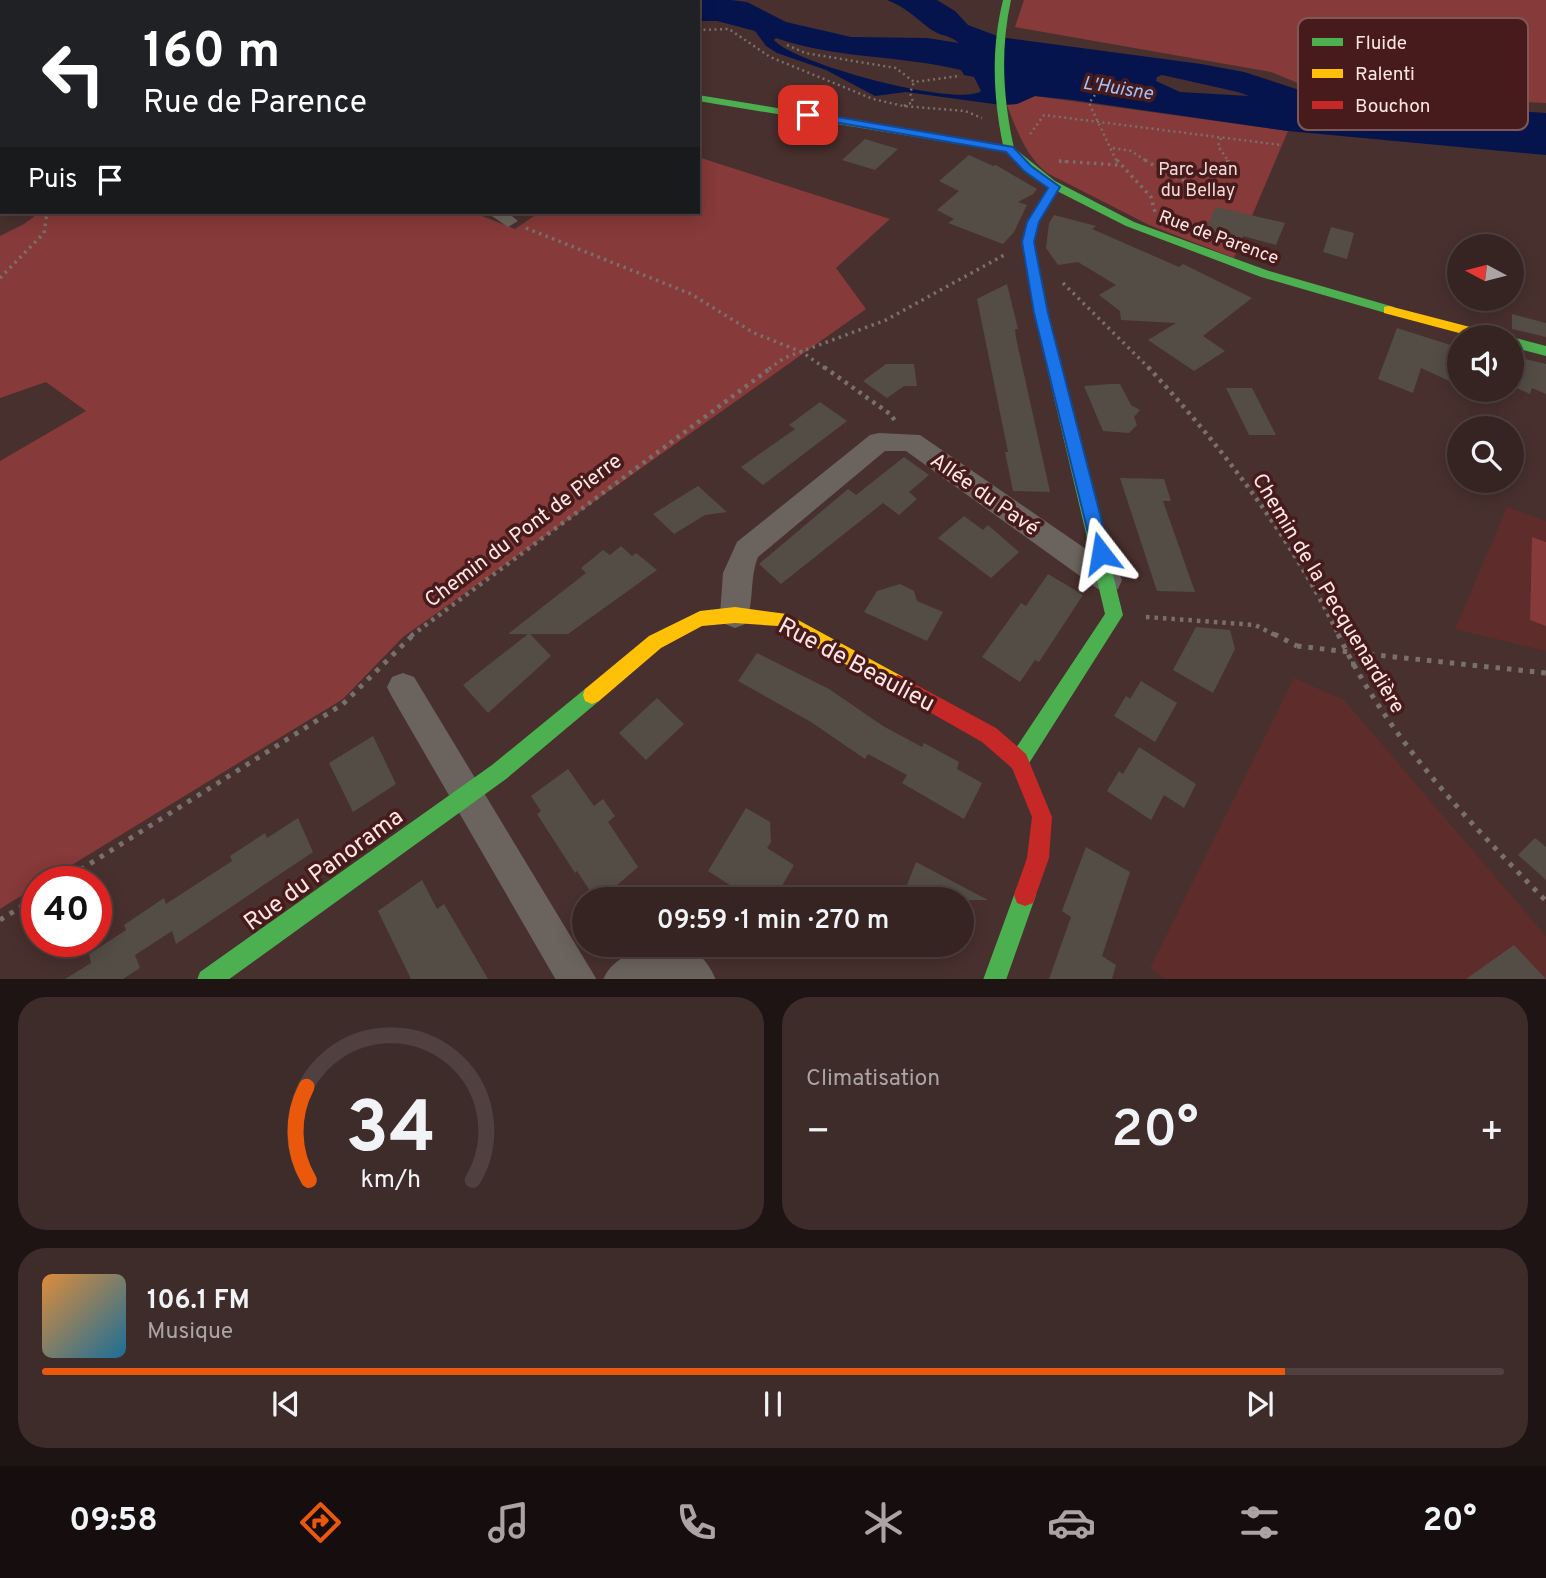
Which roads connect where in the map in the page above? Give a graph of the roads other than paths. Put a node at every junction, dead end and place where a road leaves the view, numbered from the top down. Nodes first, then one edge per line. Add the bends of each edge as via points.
1 (1007, 0) edge
2 (700, 98) edge
3 (1002, 135) junction
4 (1054, 187) junction
5 (1449, 325) edge
6 (1524, 345) edge
7 (1546, 351) edge
8 (1108, 580) junction
9 (735, 615) junction
10 (402, 687) dead end
11 (1020, 761) junction
12 (466, 795) junction
13 (208, 979) edge
14 (578, 979) edge
15 (622, 979) edge
16 (697, 979) edge
17 (994, 979) edge

1 - 3 street via 1001,28
2 - 3 street
3 - 4 street, Rue de Parence via 1027,169
4 - 5 street, Rue de Parence via 1238,267
4 - 8 street via 1033,222 1028,242 1041,313
6 - 7 street
8 - 9 street, Allée du Pavé via 911,442 878,442 747,550 735,582
8 - 11 street via 1114,615
9 - 11 street, Rue de Beaulieu via 781,620 989,734
9 - 12 street, Rue de Beaulieu via 700,619 655,642
10 - 12 street
11 - 17 street, Rue de Beaulieu via 1042,817 1038,858
12 - 13 street, Rue du Panorama
12 - 14 street
15 - 16 street via 635,971 677,961

